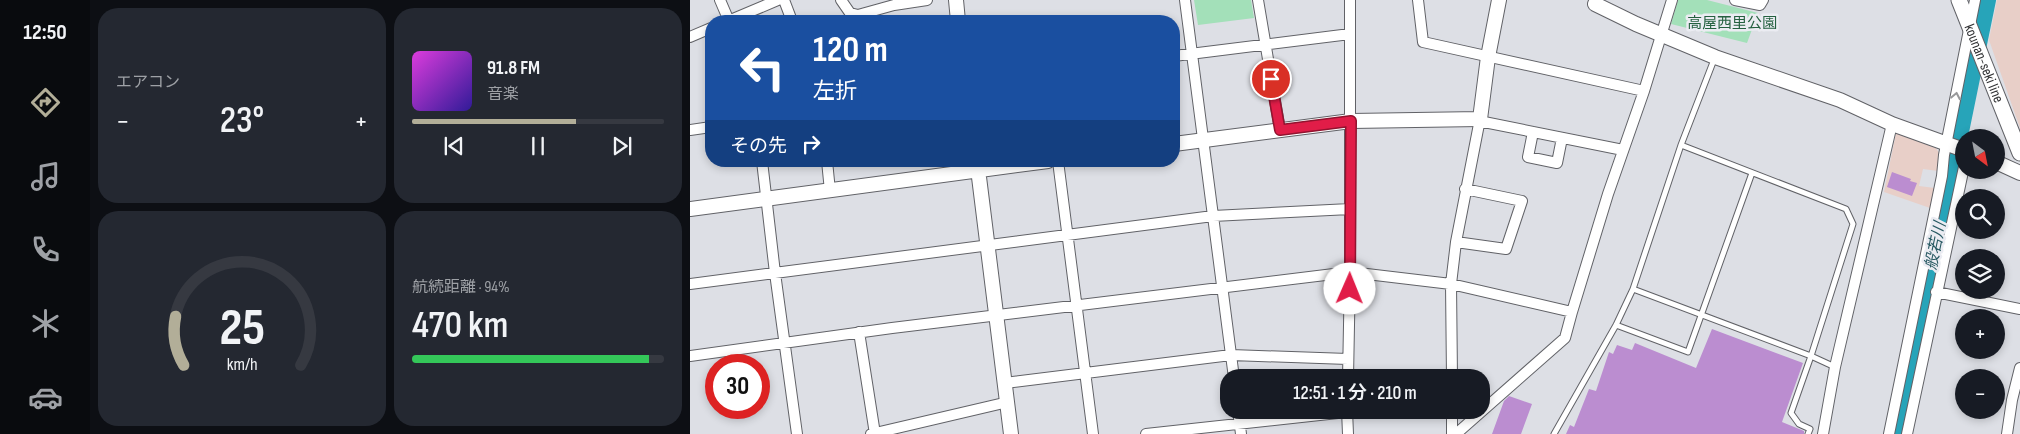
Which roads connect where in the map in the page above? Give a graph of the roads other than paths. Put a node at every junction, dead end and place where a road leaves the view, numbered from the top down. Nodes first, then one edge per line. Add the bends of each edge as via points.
1 (720, 0) edge
2 (778, 0) edge
3 (784, 0) edge
4 (840, 0) edge
5 (927, 0) edge
6 (956, 0) edge
7 (1185, 0) edge
8 (1258, 0) edge
9 (1350, 0) edge
10 (1418, 0) edge
11 (1499, 0) edge
12 (1672, 0) edge
13 (1735, 0) edge
14 (1763, 0) edge
15 (1958, 0) edge
16 (1975, 0) edge
17 (1593, 2) edge
18 (726, 15) edge
19 (742, 15) edge
20 (790, 15) edge
21 (957, 15) edge
22 (1969, 28) junction
23 (705, 31) edge
24 (1350, 34) junction
25 (1661, 34) junction
26 (690, 37) edge
27 (1265, 44) junction
28 (1192, 54) junction
29 (1180, 55) edge
30 (1488, 57) junction
31 (1715, 57) junction
32 (1644, 91) junction
33 (1479, 120) junction
34 (1351, 121) junction
35 (1892, 124) junction
36 (705, 129) edge
37 (690, 130) edge
38 (1280, 130) junction
39 (1533, 132) junction
40 (1562, 138) junction
41 (1202, 140) junction
42 (1180, 143) edge
43 (1946, 143) junction
44 (1681, 145) junction
45 (1955, 146) edge
46 (1623, 150) junction
47 (2020, 153) edge
48 (2005, 166) edge
49 (763, 167) edge
50 (828, 167) edge
51 (971, 167) edge
52 (977, 167) edge
53 (1059, 167) edge
54 (1752, 173) junction
55 (2020, 173) edge
56 (1961, 179) edge
57 (1465, 189) junction
58 (830, 191) junction
59 (767, 199) junction
60 (690, 208) edge
61 (1350, 209) junction
62 (1213, 216) junction
63 (1067, 234) junction
64 (1456, 242) junction
65 (988, 244) junction
66 (1350, 272) junction
67 (775, 273) junction
68 (690, 284) edge
69 (1451, 284) junction
70 (1223, 287) junction
71 (1633, 289) junction
72 (1936, 292) junction
73 (1077, 305) junction
74 (2020, 309) edge
75 (1572, 312) junction
76 (1702, 315) junction
77 (997, 316) junction
78 (1616, 325) junction
79 (860, 332) junction
80 (785, 342) junction
81 (1231, 355) junction
82 (690, 356) edge
83 (1811, 356) junction
84 (1348, 359) junction
85 (1835, 368) junction
86 (2020, 368) edge
87 (1233, 369) edge
88 (1348, 369) edge
89 (1452, 369) edge
90 (1086, 373) junction
91 (1005, 383) junction
92 (1008, 402) junction
93 (1240, 419) edge
94 (1269, 419) edge
95 (1347, 419) edge
96 (1452, 419) edge
97 (1240, 422) junction
98 (1809, 431) edge
99 (797, 434) edge
100 (874, 434) edge
101 (1011, 434) edge
102 (1093, 434) edge
103 (1146, 434) edge
104 (1241, 434) edge
105 (1348, 434) edge
106 (1452, 434) edge
107 (1456, 434) edge
108 (1554, 434) edge
109 (1823, 434) edge
110 (1889, 434) edge
111 (1907, 434) edge
112 (2007, 434) edge

1 - 18 street
2 - 19 street
3 - 20 street
4 - 5 street via 850,13 858,14
6 - 21 street
7 - 28 street
8 - 27 street
9 - 24 street
10 - 30 street via 1423,42
11 - 30 street
12 - 25 street
13 - 14 street via 1760,5
15 - 22 main road, kounan-seki line
16 - 22 street
17 - 25 street
43 -> 22 street
22 - 47 main road, kounan-seki line
23 - 26 street
24 - 27 street
24 - 34 street
25 - 31 street
25 - 32 street
27 - 28 street
27 - 38 street
28 - 29 street
28 - 41 street
30 - 32 street
30 - 33 street
31 - 35 street via 1840,100
31 - 44 lane
32 - 46 street
33 - 34 street
33 - 39 street
33 - 57 street
34 - 38 street
34 - 61 street
35 - 43 street
35 - 85 street
36 - 37 street
38 - 41 street
39 - 40 street
39 - 40 street via 1528,157 1556,163
40 - 46 street
41 - 42 street
41 - 62 street
43 - 45 street
43 - 110 street
44 - 54 lane
44 - 71 lane
46 - 75 street
48 - 55 street
49 - 59 street
50 - 58 street
51 - 58 street
52 - 65 street
53 - 63 street
54 - 76 lane
54 - 83 lane via 1846,209 1851,216 1853,224
56 - 72 street
57 - 64 street
57 - 64 street via 1522,201 1506,249
58 - 59 street
59 - 60 street
59 - 67 street
61 - 62 street
61 - 66 street
62 - 63 street
62 - 70 street
63 - 65 street
63 - 73 street
64 - 69 street
65 - 67 street
65 - 77 street
66 - 69 street
66 - 70 street
66 - 84 street
67 - 68 street
67 - 80 street
69 - 75 street
69 - 89 street
70 - 73 street
70 - 81 street
71 - 76 lane
71 - 78 lane
72 - 74 street
72 - 111 street
73 - 77 street
73 - 90 street
75 - 107 street via 1565,338
76 - 78 lane via 1688,352
76 - 83 lane
77 - 79 street
77 - 91 street
78 - 108 lane
79 - 80 street
79 - 100 street
80 - 82 street
80 - 99 street
81 - 84 street
81 - 87 street
81 - 90 street
83 - 85 lane
83 - 98 lane via 1792,413
84 - 88 street
85 - 109 street
86 - 112 street
90 - 91 street
90 - 102 street
91 - 92 street
92 - 100 street
92 - 101 street
93 - 97 street
94 - 97 street
95 - 105 street
96 - 106 street
97 - 103 street
97 - 104 street
98 - 109 lane

